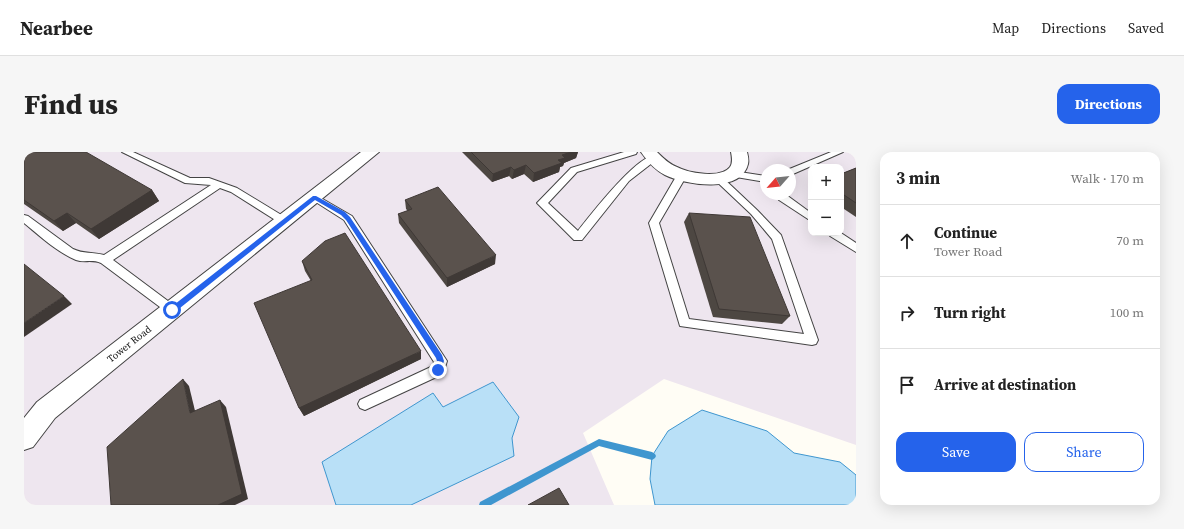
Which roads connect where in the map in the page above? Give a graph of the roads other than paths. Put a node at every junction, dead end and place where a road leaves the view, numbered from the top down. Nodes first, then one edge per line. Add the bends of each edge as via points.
1 (126, 152) edge
2 (372, 152) edge
3 (633, 152) edge
4 (739, 152) edge
5 (839, 152) edge
6 (651, 155) edge
7 (796, 170) edge
8 (682, 175) junction
9 (726, 176) junction
10 (760, 179) edge
11 (218, 185) junction
12 (314, 197) junction
13 (785, 200) edge
14 (808, 216) edge
15 (24, 218) edge
16 (284, 221) junction
17 (838, 236) edge
18 (856, 248) edge
19 (105, 260) junction
20 (172, 310) junction
21 (365, 404) dead end
22 (25, 434) edge

1 - 11 lane via 188,181 208,181
2 - 12 street, Tower Road
3 - 6 lane via 574,170 542,203 578,237 626,179
4 - 9 street via 742,160 740,168
5 - 7 lane
6 - 8 street via 660,165
8 - 9 street via 695,178
8 - 9 lane via 654,223 684,323 812,340 777,238
9 - 10 lane
11 - 16 lane via 234,190
11 - 19 lane
12 - 16 street, Tower Road
12 - 21 lane via 348,218 441,361 438,370
13 - 14 lane
15 - 19 lane via 69,252 80,257 94,256
16 - 20 street, Tower Road
17 - 18 lane
19 - 20 lane
20 - 22 street, Tower Road via 46,410

